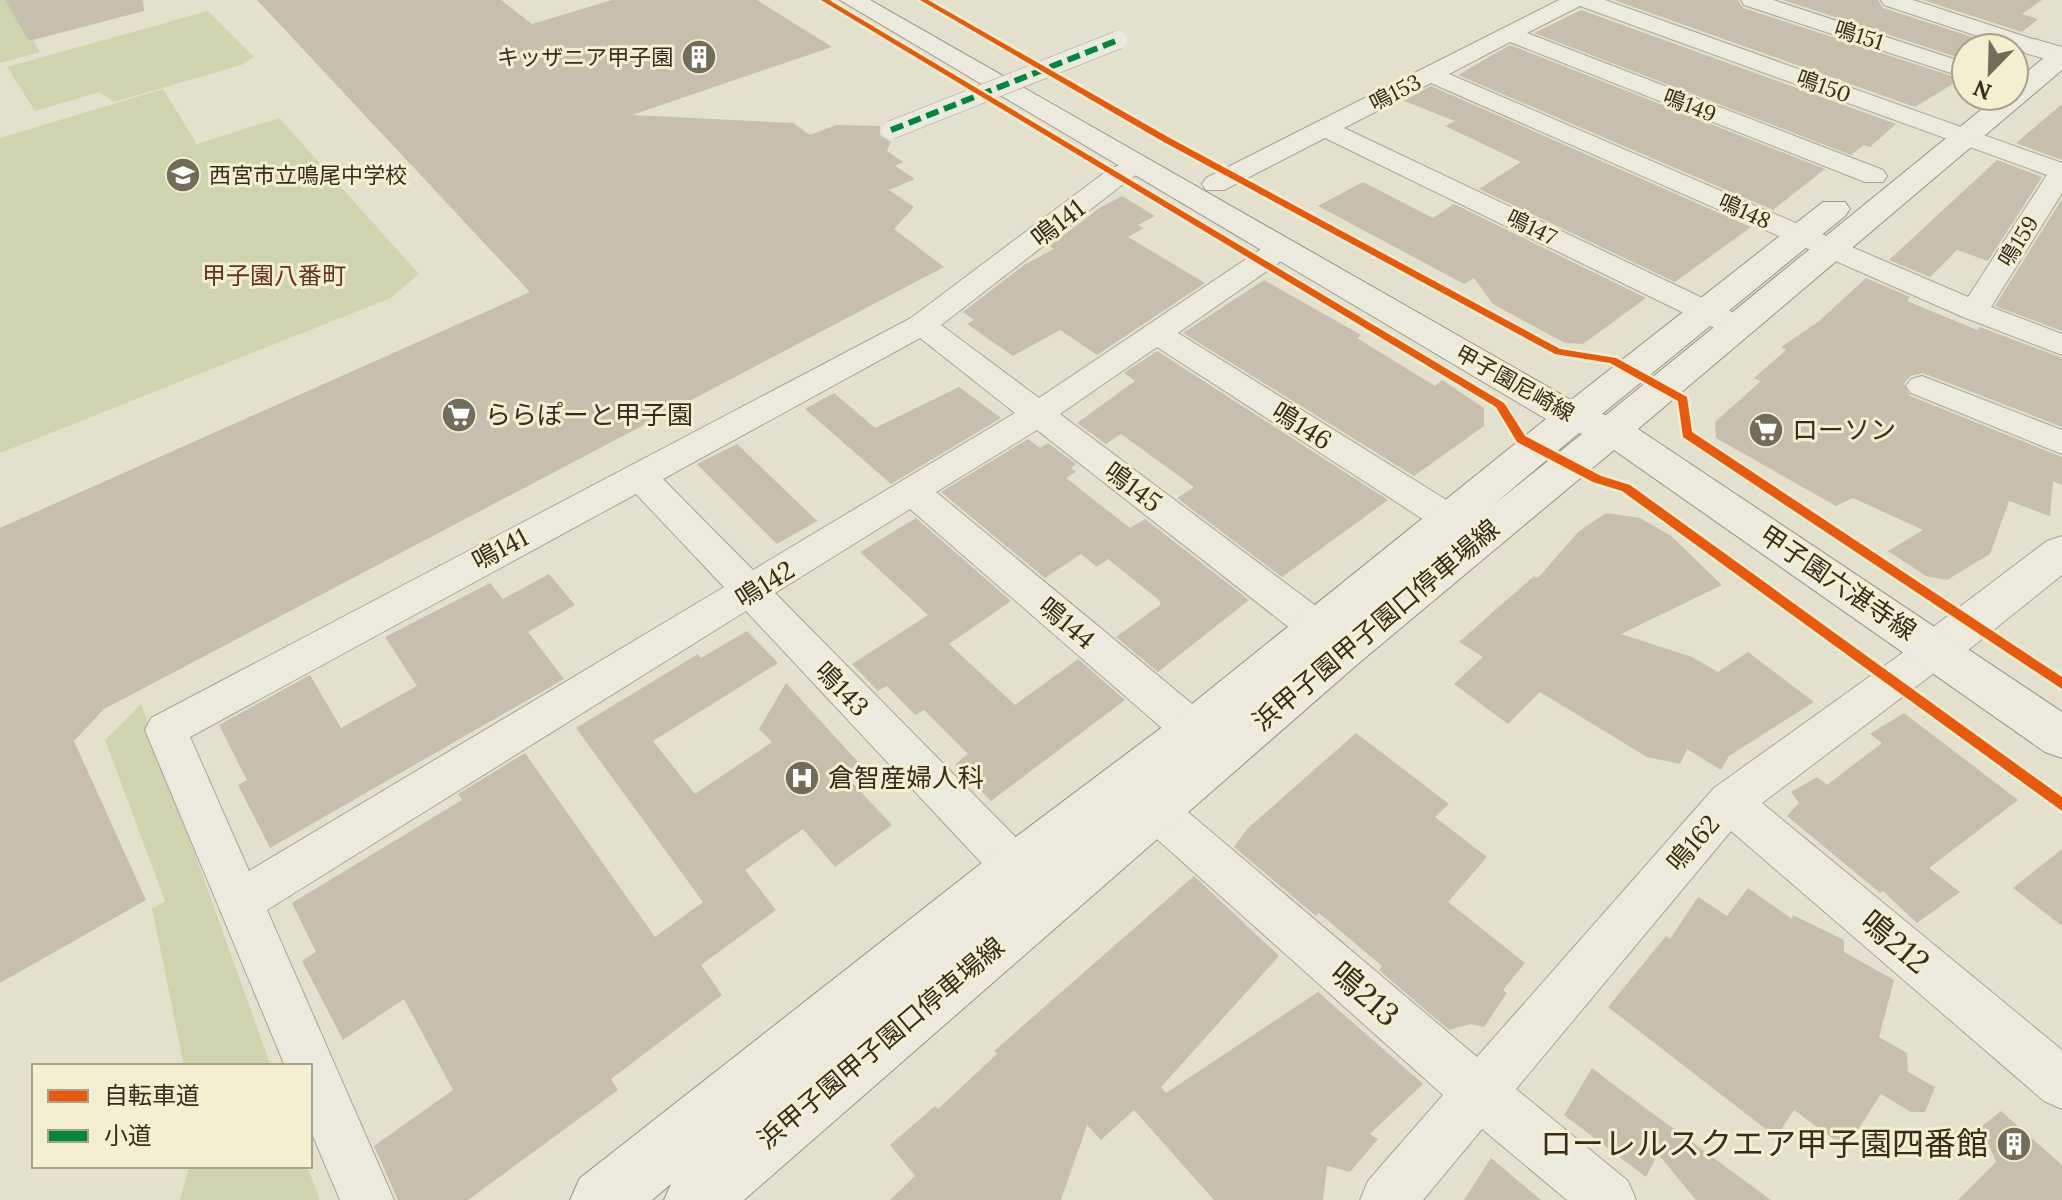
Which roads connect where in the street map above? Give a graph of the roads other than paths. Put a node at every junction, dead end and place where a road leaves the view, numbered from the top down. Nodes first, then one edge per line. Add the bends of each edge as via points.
1 (852, 0) edge
2 (886, 0) edge
3 (1575, 0) edge
4 (1585, 0) edge
5 (1752, 0) edge
6 (1892, 0) edge
7 (2062, 25) edge
8 (1507, 33) junction
9 (1118, 40) dead end
10 (2043, 56) edge
11 (1950, 66) edge
12 (1430, 74) junction
13 (1953, 112) edge
14 (1935, 126) junction
15 (1325, 128) junction
16 (891, 130) dead end
17 (1967, 137) junction
18 (1136, 166) junction
19 (2059, 168) edge
20 (1874, 176) junction
21 (1215, 184) junction
22 (1802, 236) junction
23 (1280, 249) junction
24 (1833, 250) junction
25 (1706, 311) junction
26 (1974, 311) junction
27 (922, 325) junction
28 (1738, 327) junction
29 (1156, 333) junction
30 (2062, 345) edge
31 (1922, 386) dead end
32 (1038, 414) junction
33 (1594, 417) junction
34 (2062, 443) edge
35 (638, 474) junction
36 (913, 492) junction
37 (1448, 518) junction
38 (2062, 552) edge
39 (749, 594) junction
40 (1330, 638) junction
41 (1936, 650) junction
42 (2062, 738) edge
43 (1208, 742) junction
44 (1140, 797) junction
45 (1729, 802) junction
46 (1032, 885) junction
47 (239, 902) junction
48 (309, 1064) edge
49 (312, 1071) edge
50 (2062, 1083) edge
51 (1479, 1092) junction
52 (367, 1200) edge
53 (602, 1200) edge
54 (696, 1200) edge
55 (1387, 1200) edge
56 (1609, 1200) edge

1 - 18 main road, 甲子園尼崎線
2 - 21 main road, 甲子園尼崎線
3 - 8 street, 鳴153
4 - 14 street, 鳴150
5 - 11 street, 鳴151
6 - 10 street
7 - 10 main road, 浜甲子園甲子園口停車場線
8 - 12 street, 鳴153
8 - 20 street, 鳴149
9 - 16 street, bridge
10 - 17 main road, 浜甲子園甲子園口停車場線
12 - 15 street, 鳴153
12 - 22 street, 鳴148
13 - 14 main road, 浜甲子園甲子園口停車場線
14 - 17 street, 鳴150
14 - 20 main road, 浜甲子園甲子園口停車場線
15 - 21 street, 鳴153
15 - 25 street, 鳴147
17 - 19 street, 鳴150
17 - 24 main road, 浜甲子園甲子園口停車場線
18 - 23 main road, 甲子園尼崎線
18 - 27 street, 鳴141
19 - 26 street, 鳴159
20 - 22 main road, 浜甲子園甲子園口停車場線
21 - 33 main road, 甲子園尼崎線
22 - 24 street, 鳴148
22 - 25 main road, 浜甲子園甲子園口停車場線
23 - 29 street, 鳴142
23 - 33 main road, 甲子園尼崎線
24 - 26 street, 鳴148
24 - 28 main road, 浜甲子園甲子園口停車場線
25 - 28 street, 鳴147
25 - 33 main road, 浜甲子園甲子園口停車場線
26 - 30 street, 鳴148
27 - 32 street, 鳴145
27 - 35 street, 鳴141
28 - 33 main road, 浜甲子園甲子園口停車場線
29 - 32 street, 鳴142
29 - 37 street, 鳴146
31 - 34 street
32 - 36 street, 鳴142
32 - 40 street, 鳴145
33 - 37 main road, 浜甲子園甲子園口停車場線
33 - 40 main road, 浜甲子園甲子園口停車場線
33 - 41 main road, 甲子園六湛寺線
35 - 39 street, 鳴143
35 - 47 street, 鳴141 via 166,730
36 - 39 street, 鳴142
36 - 43 street, 鳴144
37 - 40 main road, 浜甲子園甲子園口停車場線
38 - 41 main road, 鳴162
39 - 46 street, 鳴143
39 - 47 street, 鳴142
40 - 43 main road, 浜甲子園甲子園口停車場線
41 - 42 main road, 甲子園六湛寺線
41 - 45 street, 鳴162
43 - 44 main road, 浜甲子園甲子園口停車場線
44 - 46 main road, 浜甲子園甲子園口停車場線
44 - 51 street, 鳴213
45 - 50 street, 鳴212
45 - 51 street, 鳴162
46 - 53 main road, 浜甲子園甲子園口停車場線
46 - 54 main road, 浜甲子園甲子園口停車場線
47 - 48 street, 鳴141
49 - 52 street, 鳴141
51 - 55 street, 鳴162
51 - 56 street, 鳴213

